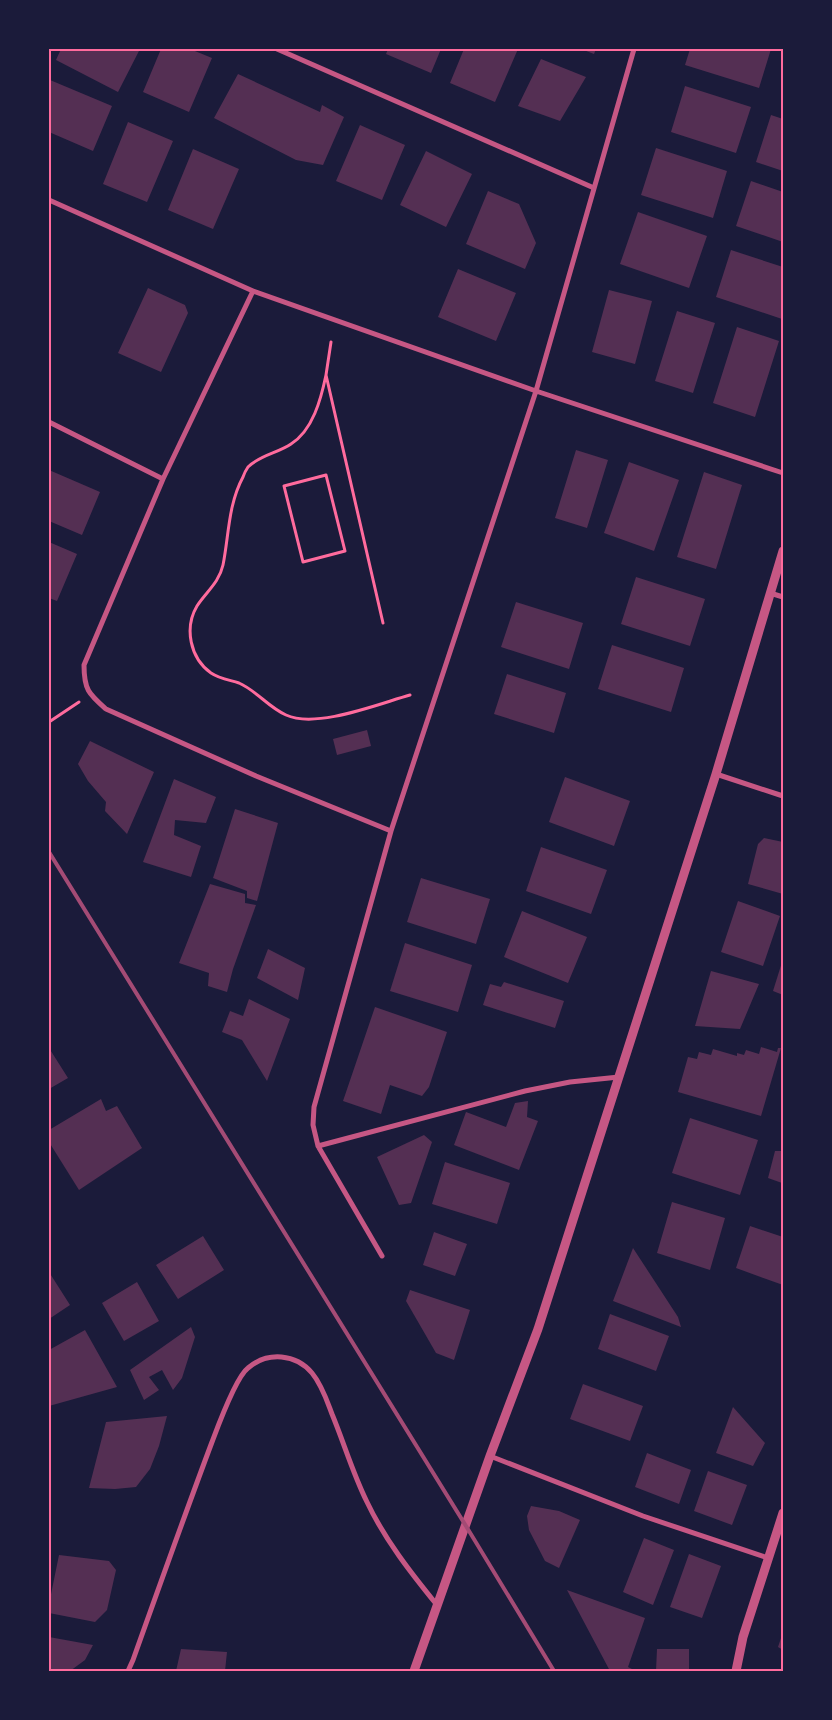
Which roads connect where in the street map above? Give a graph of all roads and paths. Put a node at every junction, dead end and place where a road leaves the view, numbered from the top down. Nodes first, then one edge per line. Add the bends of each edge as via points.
1 (277, 49) edge
2 (634, 49) edge
3 (594, 188) junction
4 (49, 200) edge
5 (253, 291) junction
6 (331, 342) dead end
7 (326, 375) junction
8 (536, 391) junction
9 (49, 422) edge
10 (783, 473) edge
11 (163, 479) junction
12 (284, 486) joint
13 (783, 551) edge
14 (770, 593) junction
15 (783, 597) edge
16 (383, 623) dead end
17 (90, 695) junction
18 (410, 695) dead end
19 (49, 722) edge
20 (716, 774) junction
21 (783, 796) edge
22 (391, 831) junction
23 (619, 1077) junction
24 (318, 1146) junction
25 (382, 1256) dead end
26 (490, 1456) junction
27 (783, 1513) edge
28 (768, 1558) junction
29 (438, 1606) junction
30 (128, 1671) edge
31 (414, 1671) edge
32 (736, 1671) edge

1 - 3 street
2 - 3 street
3 - 8 street
4 - 5 street
5 - 8 street
5 - 11 street
6 - 7 path
7 - 16 path
7 - 18 path via 318,405 303,434 291,445 267,454 248,468 238,485 228,525 223,566 217,582 197,606 191,620 192,644 201,665 212,674 248,687 273,708 300,719 330,717
8 - 10 street
8 - 22 street
9 - 11 street
11 - 17 street via 84,666 84,680
12 - 12 path via 303,562 345,551 326,475
13 - 14 street
14 - 15 street
14 - 20 street
17 - 19 path
17 - 22 street via 106,709 256,776
20 - 21 street
20 - 23 street
22 - 24 street via 318,1089 313,1125
23 - 24 street via 525,1091
23 - 26 street via 538,1329
24 - 25 street
26 - 28 street via 643,1516
26 - 29 street
27 - 28 street
28 - 32 street via 743,1636
29 - 30 street via 386,1536 367,1502 324,1394 312,1374 301,1363 274,1356 247,1368 233,1392
29 - 31 street

